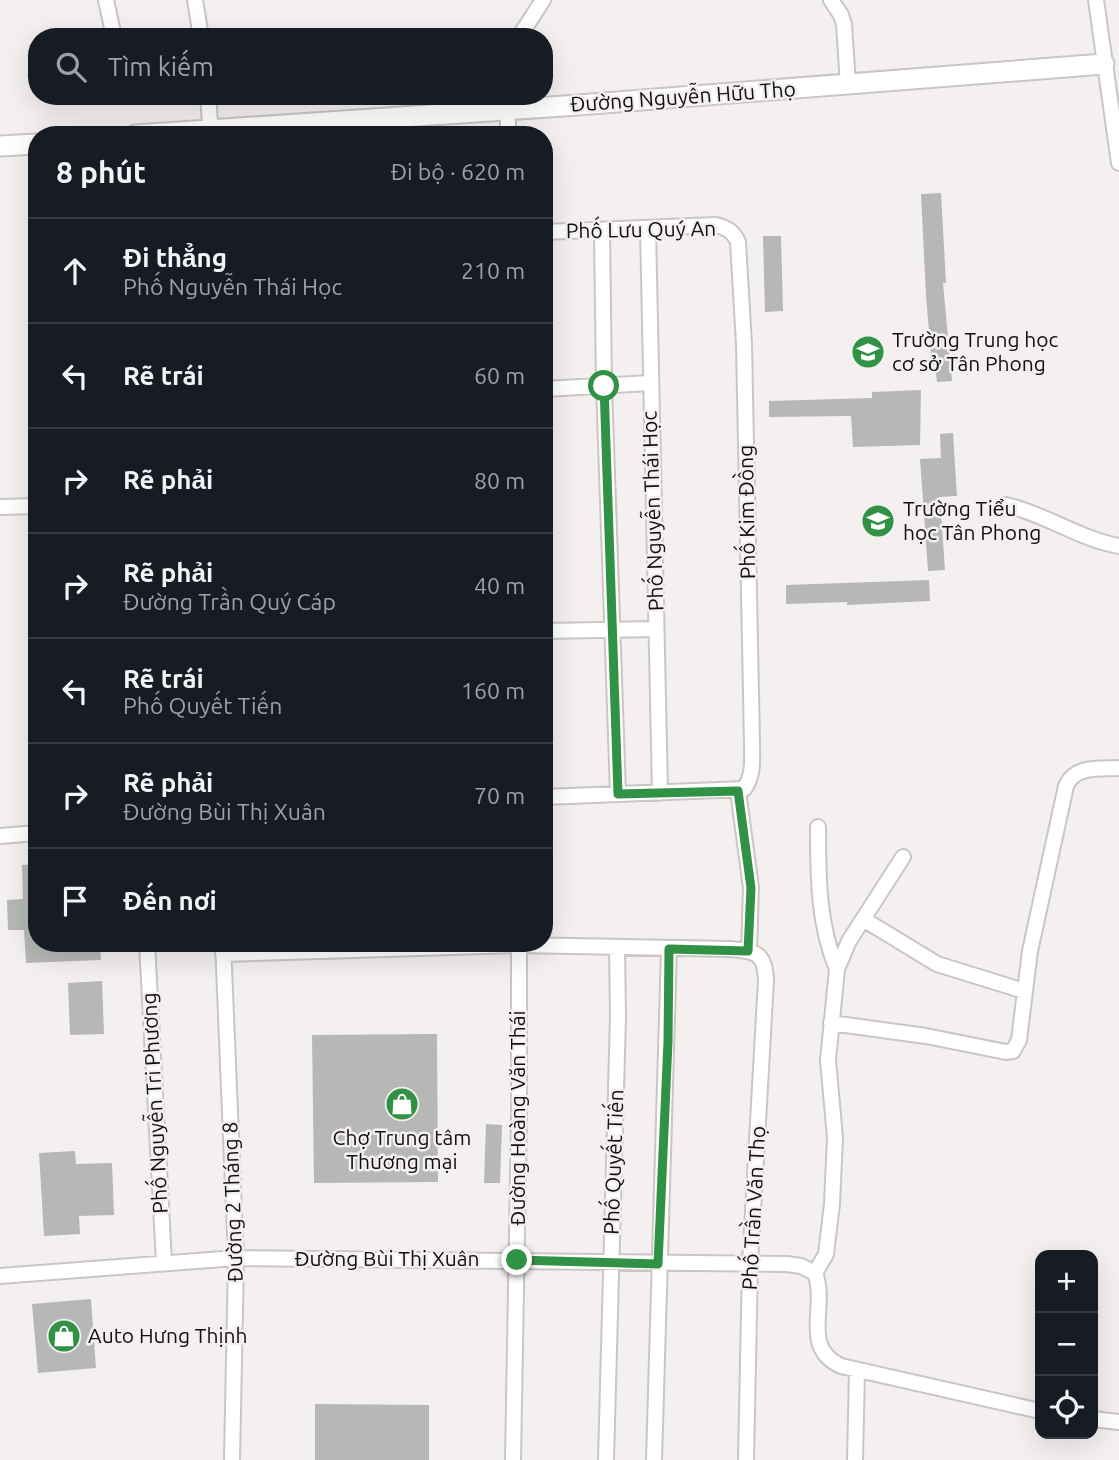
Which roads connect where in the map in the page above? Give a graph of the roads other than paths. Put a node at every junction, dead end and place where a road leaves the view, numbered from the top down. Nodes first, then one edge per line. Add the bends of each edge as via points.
1 (106, 0) edge
2 (195, 0) edge
3 (543, 0) edge
4 (831, 0) edge
5 (1096, 0) edge
6 (112, 28) edge
7 (200, 28) edge
8 (525, 28) edge
9 (1112, 63) edge
10 (848, 85) junction
11 (553, 103) edge
12 (209, 105) edge
13 (499, 106) edge
14 (210, 126) edge
15 (336, 126) edge
16 (505, 126) edge
17 (28, 144) edge
18 (0, 146) edge
19 (1119, 163) edge
20 (648, 228) junction
21 (602, 230) junction
22 (553, 232) edge
23 (734, 235) joint
24 (650, 383) junction
25 (604, 386) junction
26 (553, 389) edge
27 (1006, 505) dead end
28 (28, 506) edge
29 (0, 507) edge
30 (1119, 546) edge
31 (612, 629) junction
32 (656, 629) junction
33 (553, 631) edge
34 (1119, 768) edge
35 (741, 790) junction
36 (660, 793) junction
37 (618, 794) junction
38 (553, 797) edge
39 (818, 827) dead end
40 (28, 834) edge
41 (0, 836) edge
42 (902, 857) dead end
43 (863, 919) junction
44 (553, 945) edge
45 (617, 948) junction
46 (669, 949) junction
47 (147, 952) edge
48 (223, 952) edge
49 (519, 952) edge
50 (755, 954) junction
51 (837, 969) junction
52 (1024, 991) junction
53 (831, 1023) junction
54 (236, 1258) junction
55 (517, 1260) junction
56 (164, 1262) junction
57 (611, 1263) junction
58 (658, 1264) junction
59 (750, 1264) junction
60 (815, 1273) junction
61 (0, 1276) edge
62 (857, 1370) junction
63 (1035, 1410) edge
64 (1098, 1420) edge
65 (1119, 1422) edge
66 (232, 1460) edge
67 (513, 1460) edge
68 (606, 1460) edge
69 (654, 1460) edge
70 (746, 1460) edge
71 (855, 1460) edge

1 - 6 street
2 - 7 street
3 - 8 street
4 - 10 street via 844,24
5 - 9 street
9 - 10 street, Đường Nguyễn Hữu Thọ
9 - 19 street
10 - 11 street, Đường Nguyễn Hữu Thọ
12 - 14 street
13 - 15 street, Đường Nguyễn Hữu Thọ
13 - 16 street
17 - 18 street
20 - 21 street, Phố Lưu Quý An
20 - 23 street, Phố Lưu Quý An via 716,225
20 - 24 street, Phố Nguyễn Thái Học
21 - 22 street, Phố Lưu Quý An
21 - 25 street
23 - 35 street, Phố Kim Đồng via 740,253 744,344 752,743 752,770 748,785
24 - 25 street
24 - 32 street, Phố Nguyễn Thái Học
25 - 26 street
25 - 31 street
27 - 30 street
28 - 29 street
31 - 32 street
31 - 33 street
31 - 37 street
32 - 36 street, Phố Nguyễn Thái Học
34 - 52 street via 1083,771 1069,779
35 - 36 street
35 - 50 street, Phố Trần Văn Thọ
36 - 37 street
37 - 38 street
39 - 51 street via 824,926
40 - 41 street
42 - 43 street
43 - 51 street
43 - 52 street via 937,964
44 - 45 street
45 - 46 street
45 - 57 street, Phố Quyết Tiến
46 - 50 street
46 - 58 street
47 - 56 street, Phố Nguyễn Tri Phương
48 - 54 street, Đường 2 Tháng 8
49 - 55 street, Đường Hoàng Văn Thái
50 - 59 street, Phố Trần Văn Thọ via 765,964 766,979
51 - 53 street
52 - 53 street via 1019,1040 1013,1051
53 - 60 street via 828,1060 835,1160 829,1243
54 - 55 street, Đường Bùi Thị Xuân
54 - 56 street, Đường Bùi Thị Xuân
54 - 66 street, Đường 2 Tháng 8
55 - 57 street, Đường Bùi Thị Xuân
55 - 67 street, Đường Hoàng Văn Thái
56 - 61 street, Đường Bùi Thị Xuân
57 - 58 street, Đường Bùi Thị Xuân
57 - 68 street, Phố Quyết Tiến
58 - 59 street, Đường Bùi Thị Xuân
58 - 69 street
59 - 60 street, Đường Bùi Thị Xuân via 801,1266
59 - 70 street, Phố Trần Văn Thọ
60 - 62 street via 820,1349 832,1362
62 - 63 street
62 - 71 street
64 - 65 street

